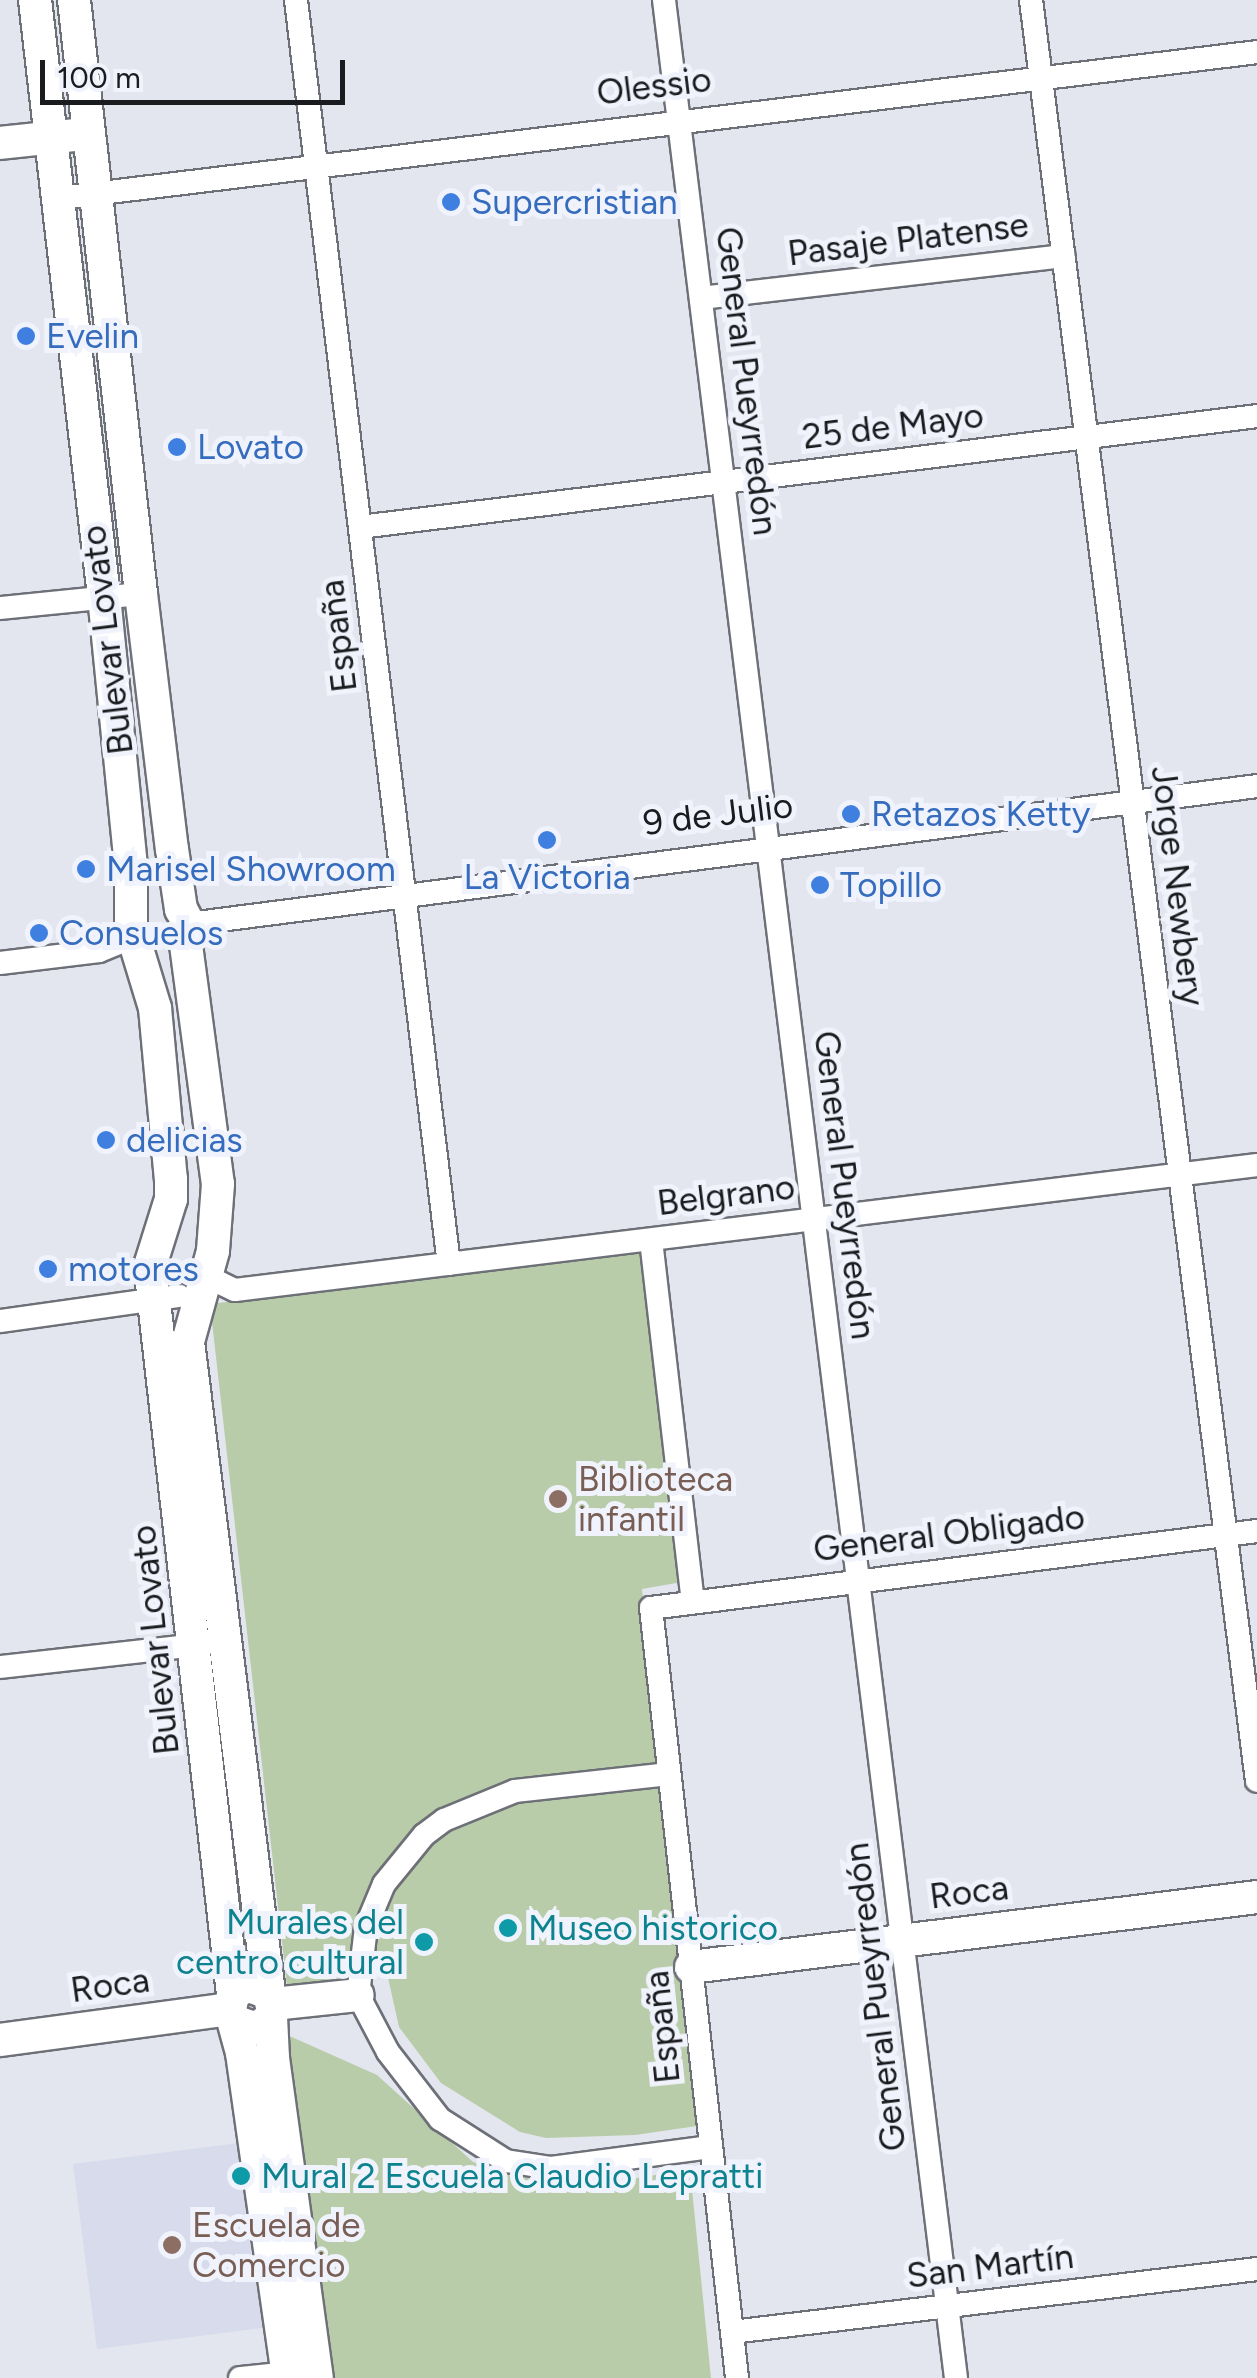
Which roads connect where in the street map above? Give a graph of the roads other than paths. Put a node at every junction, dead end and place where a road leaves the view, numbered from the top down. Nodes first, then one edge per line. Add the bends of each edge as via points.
1 (36, 0) edge
2 (74, 0) edge
3 (296, 0) edge
4 (664, 0) edge
5 (1031, 0) edge
6 (1257, 52) edge
7 (1041, 78) junction
8 (679, 123) junction
9 (92, 133) junction
10 (54, 136) junction
11 (0, 144) edge
12 (316, 168) junction
13 (98, 193) junction
14 (60, 198) junction
15 (1064, 256) junction
16 (701, 298) junction
17 (1257, 416) edge
18 (1088, 437) junction
19 (725, 482) junction
20 (360, 527) junction
21 (141, 594) junction
22 (104, 596) junction
23 (0, 608) edge
24 (1257, 786) edge
25 (1132, 802) junction
26 (768, 848) junction
27 (405, 896) junction
28 (185, 926) junction
29 (134, 935) junction
30 (0, 962) edge
31 (1257, 1164) edge
32 (1181, 1174) junction
33 (815, 1220) junction
34 (650, 1240) junction
35 (449, 1264) junction
36 (180, 1278) junction
37 (0, 1321) edge
38 (1257, 1531) edge
39 (1224, 1535) junction
40 (858, 1580) junction
41 (694, 1602) junction
42 (651, 1608) joint
43 (210, 1644) junction
44 (0, 1667) edge
45 (670, 1774) junction
46 (1257, 1781) edge
47 (1257, 1897) edge
48 (904, 1940) junction
49 (691, 1967) junction
50 (358, 1996) junction
51 (271, 2004) junction
52 (233, 2009) junction
53 (0, 2040) edge
54 (711, 2147) junction
55 (1257, 2268) edge
56 (948, 2306) junction
57 (732, 2332) junction
58 (302, 2375) edge
59 (240, 2378) edge
60 (736, 2378) edge
61 (956, 2378) edge

1 - 10 main road, Bulevar Lovato
2 - 9 main road, Bulevar Lovato
3 - 12 street, España
4 - 8 street, General Pueyrredón
5 - 7 street, Jorge Newbery
6 - 7 street, Olessio
7 - 8 street, Olessio
7 - 15 street, Jorge Newbery
8 - 12 street, Olessio
8 - 16 street, General Pueyrredón
9 - 10 main road
9 - 13 main road, Bulevar Lovato
10 - 11 main road
10 - 14 main road, Bulevar Lovato
12 - 13 street, Olessio
12 - 20 street, España
13 - 14 street, Olessio
13 - 21 main road, Bulevar Lovato
14 - 22 main road, Bulevar Lovato
15 - 16 street, Pasaje Platense
15 - 18 street, Jorge Newbery
16 - 19 street, General Pueyrredón
17 - 18 street, 25 de Mayo
18 - 19 street, 25 de Mayo
18 - 25 street, Jorge Newbery
19 - 20 street, 25 de Mayo
19 - 26 street, General Pueyrredón
20 - 27 street, España
21 - 22 street
21 - 28 main road, Bulevar Lovato
22 - 23 street
22 - 29 main road, Bulevar Lovato
24 - 25 street, 9 de Julio
25 - 26 street, 9 de Julio
25 - 32 street, Jorge Newbery
26 - 27 street, 9 de Julio
26 - 33 street, General Pueyrredón
27 - 28 street, 9 de Julio
27 - 35 street, España
28 - 29 main road, 9 de Julio via 162,960
28 - 29 main road, 9 de Julio via 154,901
28 - 36 main road, Bulevar Lovato via 218,1184 216,1236
29 - 30 street via 99,951
29 - 36 main road, Bulevar Lovato via 155,1008
31 - 32 street, Belgrano
32 - 33 street, Belgrano
32 - 39 street, Jorge Newbery
33 - 34 street, Belgrano
33 - 40 street, General Pueyrredón
34 - 35 street, Belgrano
34 - 41 street
35 - 36 street, Belgrano via 235,1290
36 - 37 street, Belgrano
36 - 43 main road, Bulevar Lovato
36 - 43 main road, Bulevar Lovato
38 - 39 street, General Obligado
39 - 40 street, General Obligado
39 - 46 street, Jorge Newbery
40 - 41 street, General Obligado
40 - 48 street, General Pueyrredón
41 - 42 street, General Obligado
42 - 45 street, España
43 - 44 street
43 - 51 main road, Bulevar Lovato
43 - 52 main road, Bulevar Lovato
45 - 49 street, España
45 - 50 street via 515,1791 444,1820 384,1884 366,1927
47 - 48 main road, Roca
48 - 49 main road, Roca
48 - 56 street, General Pueyrredón
49 - 54 street, España
50 - 51 main road, Roca
50 - 54 street via 388,2052 440,2119 506,2160 551,2168
51 - 52 main road, Roca via 255,2028
51 - 58 main road, Bulevar Lovato
52 - 53 main road, Roca
52 - 58 main road, Bulevar Lovato
54 - 57 street, España
55 - 56 street, San Martín
56 - 57 street, San Martín
56 - 61 street, General Pueyrredón
57 - 60 street, España
58 - 59 street

